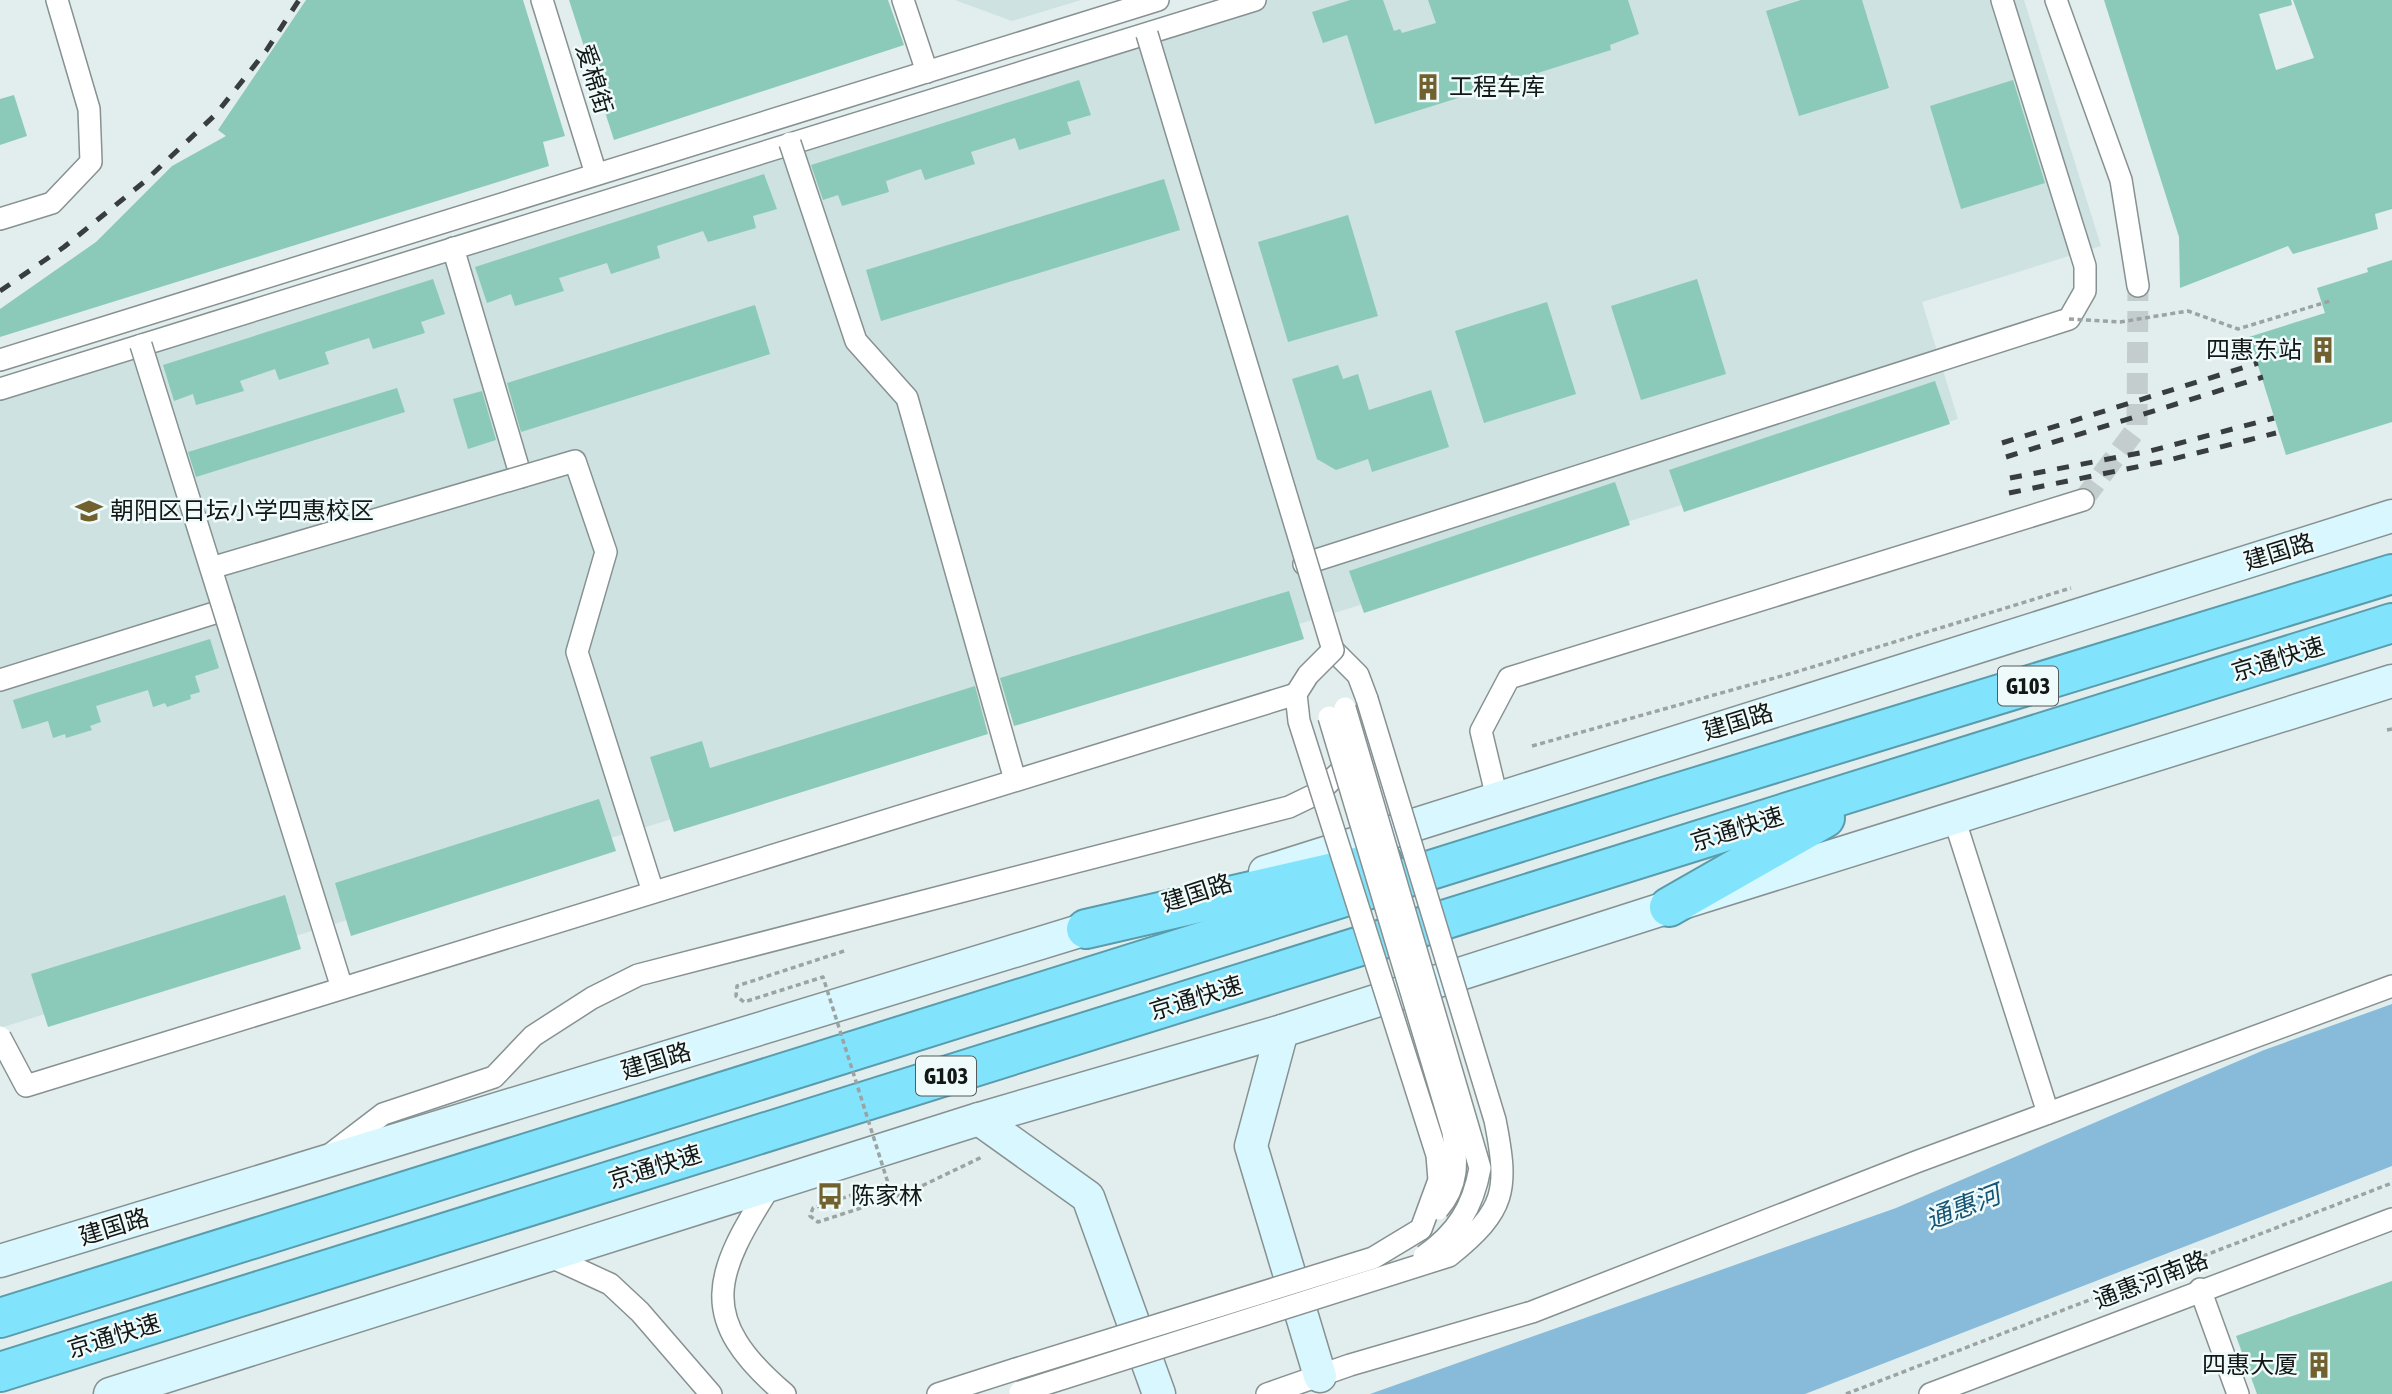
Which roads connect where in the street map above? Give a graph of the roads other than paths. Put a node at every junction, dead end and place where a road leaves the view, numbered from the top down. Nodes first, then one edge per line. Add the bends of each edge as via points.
1 (57, 0) edge
2 (542, 0) edge
3 (904, 0) edge
4 (1158, 0) edge
5 (1255, 0) edge
6 (2002, 0) edge
7 (2056, 0) edge
8 (1147, 34) junction
9 (927, 72) junction
10 (790, 143) junction
11 (596, 174) junction
12 (0, 219) edge
13 (453, 248) junction
14 (2137, 286) tunnel mouth
15 (141, 345) junction
16 (0, 360) edge
17 (0, 389) edge
18 (521, 477) junction
19 (2083, 500) tunnel mouth
20 (2392, 516) edge
21 (1304, 564) junction
22 (211, 568) junction
23 (2392, 575) edge
24 (224, 610) junction
25 (2392, 623) edge
26 (1332, 650) junction
27 (0, 680) edge
28 (2392, 681) edge
29 (1296, 694) junction
30 (1345, 767) junction
31 (1015, 780) junction
32 (1891, 780) junction
33 (1664, 797) junction
34 (1497, 798) junction
35 (1954, 818) junction
36 (653, 891) junction
37 (1669, 907) junction
38 (1086, 929) junction
39 (2392, 986) edge
40 (342, 988) junction
41 (1282, 1031) junction
42 (0, 1037) edge
43 (2048, 1113) junction
44 (979, 1119) junction
45 (313, 1167) junction
46 (771, 1185) junction
47 (2392, 1219) edge
48 (1421, 1229) junction
49 (549, 1256) junction
50 (0, 1261) edge
51 (1405, 1270) junction
52 (2200, 1289) junction
53 (0, 1318) edge
54 (0, 1372) edge
55 (1320, 1376) junction
56 (1017, 1393) edge
57 (110, 1394) edge
58 (710, 1394) edge
59 (785, 1394) edge
60 (937, 1394) edge
61 (1159, 1394) edge
62 (1267, 1394) edge
63 (1930, 1394) edge
64 (2238, 1394) edge

1 - 12 street via 89,109 91,162 52,203
2 - 11 street, 爱棉街
3 - 9 street
4 - 9 street
5 - 8 street
6 - 21 street via 2085,266 2085,291 2069,319
7 - 14 street via 2122,180
8 - 10 street
8 - 21 street, bridge
9 - 11 street
10 - 13 street
10 - 31 street, bridge via 856,341 907,398
11 - 16 street
13 - 15 street
13 - 18 street
15 - 17 street
15 - 22 street, bridge
18 - 22 street, bridge
18 - 36 street, bridge via 575,461 606,552 577,652
19 - 34 street via 1509,678 1481,731
20 - 34 main road, 建国路
21 - 26 street, bridge
22 - 24 street, bridge
23 - 33 highway, 京通快速 / G103
24 - 27 street
24 - 40 street, bridge
25 - 32 highway, 京通快速 / G103
26 - 29 street, bridge
26 - 51 street, bridge via 1358,675 1367,699 1495,1120 1503,1163 1498,1206 1479,1231 1449,1256
28 - 35 main road
29 - 31 street, bridge
29 - 48 street, bridge via 1299,722 1437,1155 1439,1180
30 - 45 street, bridge via 1318,793 1289,807 638,975 533,1036 494,1077 383,1114
30 - 48 street, bridge via 1458,1162 1443,1203
30 - 51 street, bridge via 1337,712 1480,1168 1475,1197 1444,1242
31 - 36 street, bridge
32 - 37 highway
32 - 54 highway, 京通快速 / G103
33 - 38 highway
33 - 53 highway, 京通快速 / G103
34 - 38 main road, 建国路
35 - 37 main road
35 - 43 street
36 - 40 street, bridge
37 - 41 main road
38 - 45 main road, 建国路
39 - 43 street
40 - 42 street, bridge via 26,1087
41 - 44 main road
41 - 55 main road via 1251,1146
43 - 55 street via 1532,1312
44 - 46 main road
44 - 61 main road via 1088,1197
45 - 50 main road, 建国路
46 - 49 main road
46 - 59 street via 739,1235 722,1278 729,1332 762,1374
47 - 52 street, 通惠河南路
48 - 60 street, bridge via 1373,1258
49 - 57 main road
49 - 58 street via 610,1284
51 - 56 street, bridge
52 - 63 street, 通惠河南路
52 - 64 street
55 - 62 street

